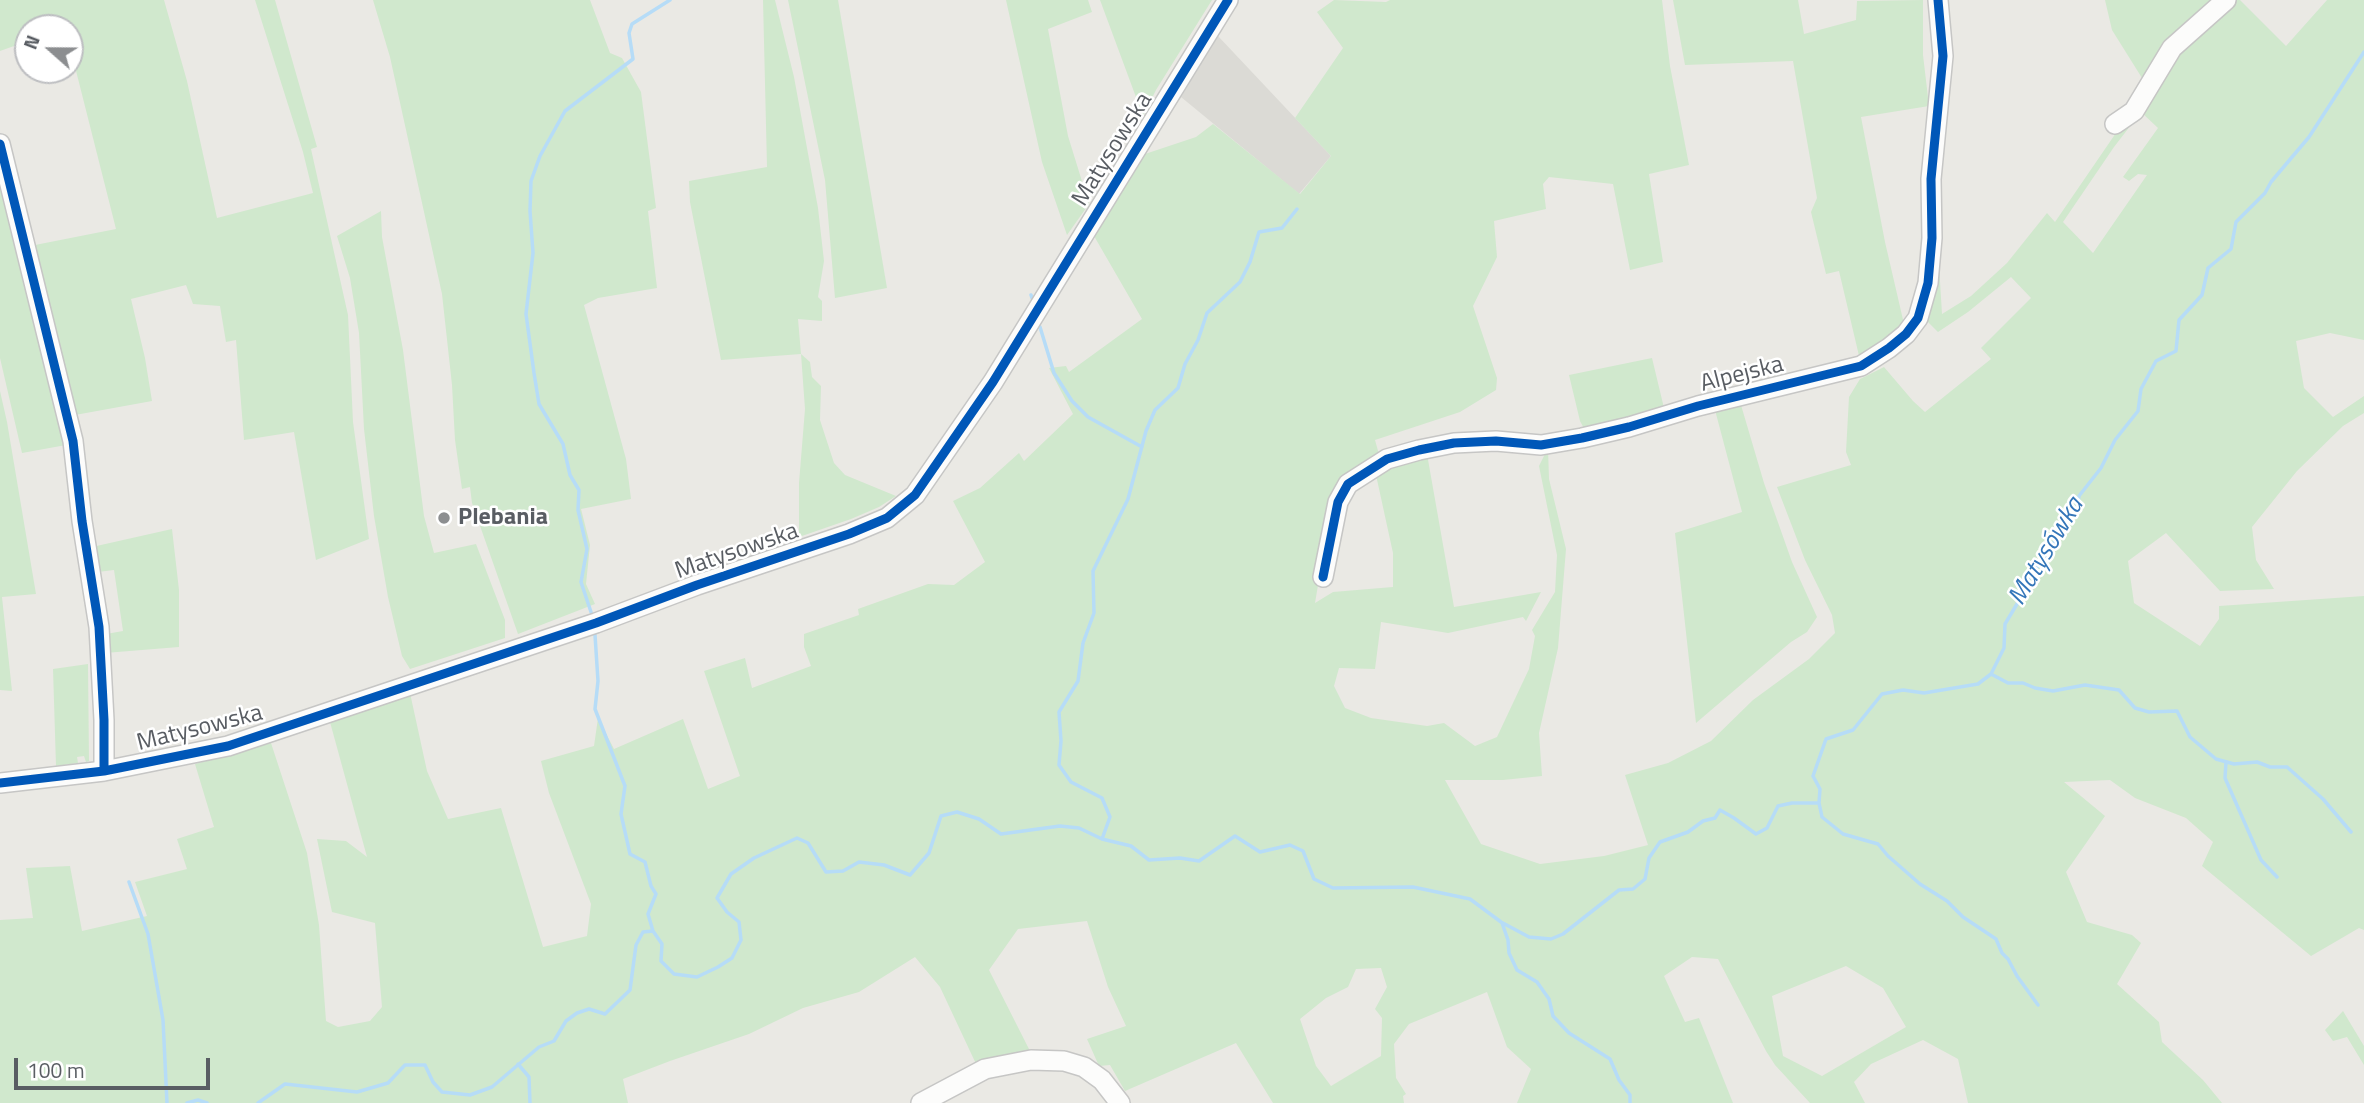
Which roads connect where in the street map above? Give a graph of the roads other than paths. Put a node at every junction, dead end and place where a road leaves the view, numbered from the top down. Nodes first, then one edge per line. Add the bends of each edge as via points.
1 (1228, 0) edge
2 (1938, 0) edge
3 (2226, 0) edge
4 (2115, 124) dead end
5 (0, 144) edge
6 (1323, 578) dead end
7 (104, 771) junction
8 (0, 783) edge
9 (921, 1103) edge
10 (1120, 1103) edge

1 - 7 street, Matysowska via 993,382 928,478 901,509 849,534 228,746
2 - 6 street, Alpejska via 1942,56 1928,283 1917,318 1906,334 1861,366 1629,427 1541,445 1454,443 1387,459 1348,484 1338,502
3 - 4 street via 2172,48 2133,111
5 - 7 street via 73,440 99,627
7 - 8 street, Matysowska
9 - 10 street via 985,1069 1031,1060 1084,1067 1102,1080

